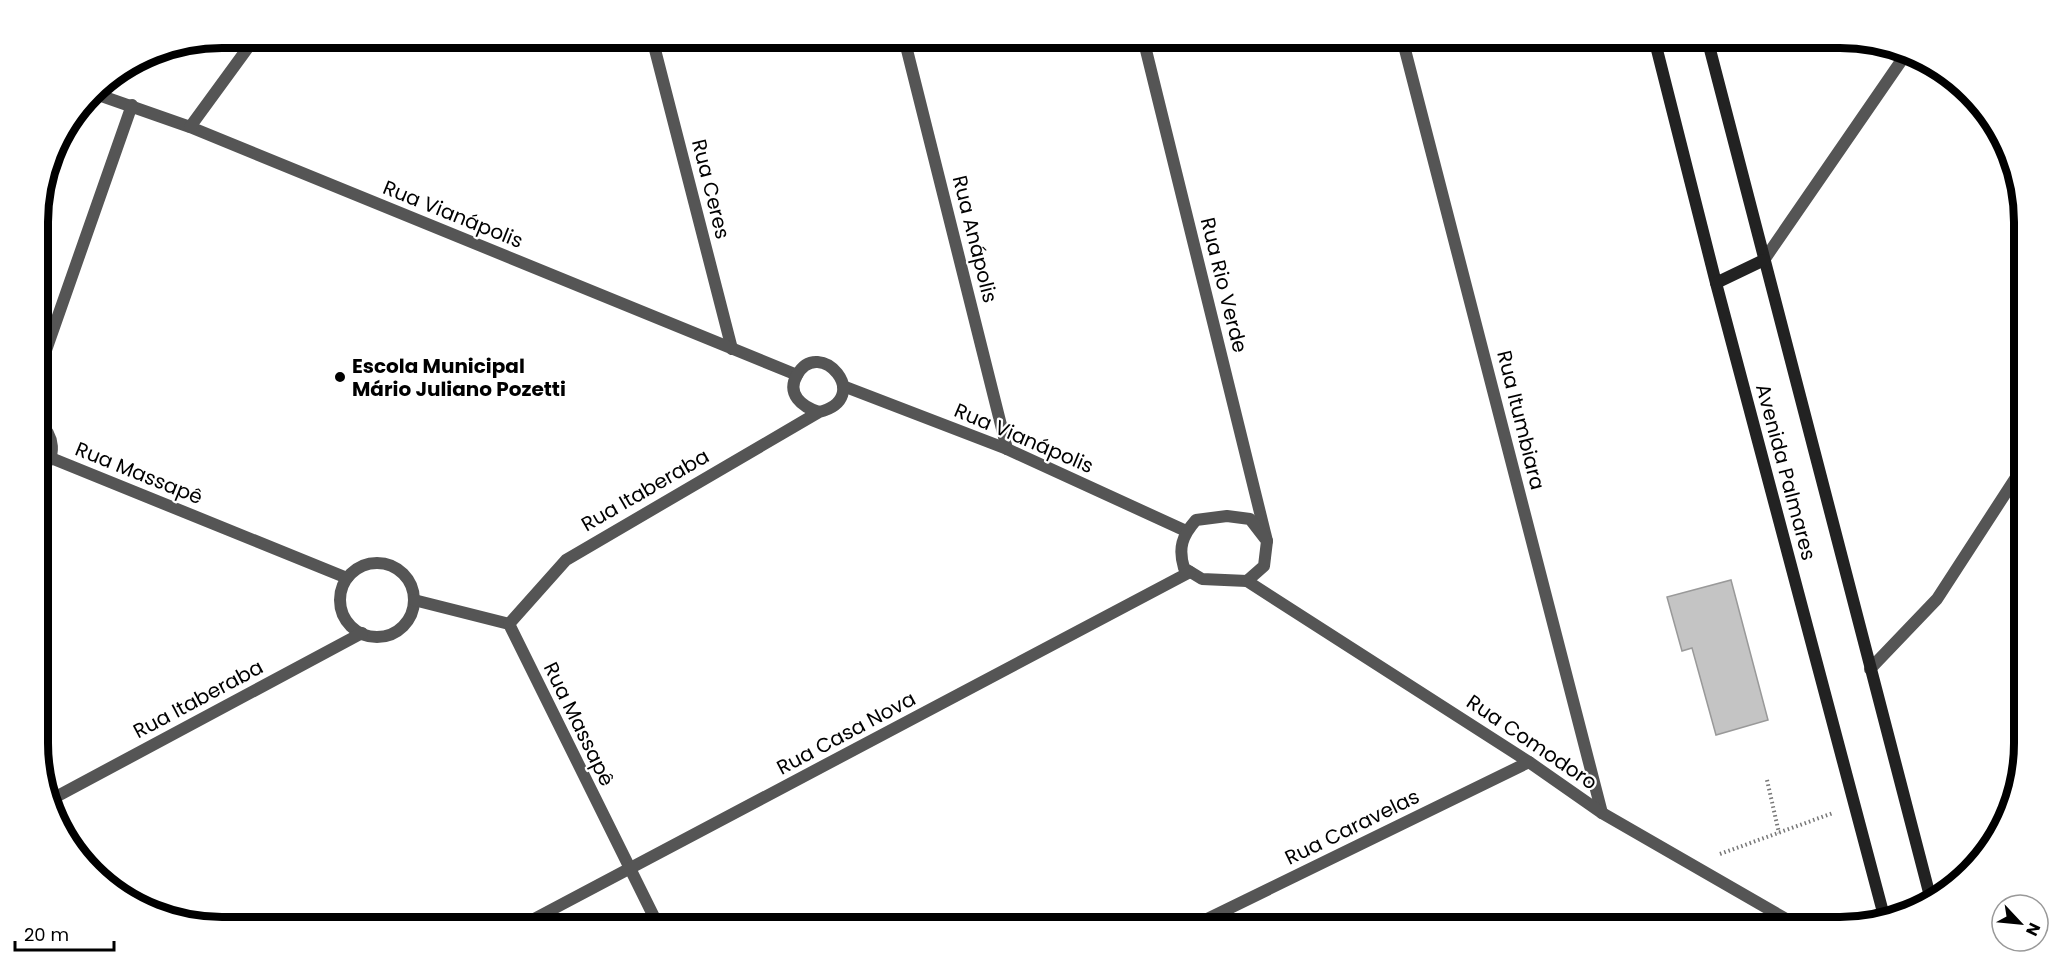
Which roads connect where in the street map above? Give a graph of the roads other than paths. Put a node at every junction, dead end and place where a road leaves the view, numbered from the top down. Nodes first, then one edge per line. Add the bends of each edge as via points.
1 (248, 48) edge
2 (655, 48) edge
3 (907, 48) edge
4 (1145, 48) edge
5 (1405, 48) edge
6 (1657, 48) edge
7 (1710, 48) edge
8 (1902, 59) edge
9 (100, 98) edge
10 (132, 105) junction
11 (190, 127) junction
12 (1764, 260) junction
13 (1716, 283) junction
14 (48, 344) edge
15 (732, 349) junction
16 (797, 375) junction
17 (843, 386) junction
18 (819, 412) junction
19 (48, 430) edge
20 (1007, 449) junction
21 (51, 458) junction
22 (48, 461) edge
23 (2014, 480) edge
24 (1186, 531) junction
25 (1267, 541) junction
26 (1190, 572) junction
27 (347, 578) junction
28 (1247, 581) junction
29 (414, 600) junction
30 (509, 624) junction
31 (362, 633) junction
32 (1870, 669) junction
33 (1530, 762) junction
34 (57, 796) edge
35 (1602, 813) junction
36 (630, 871) junction
37 (1929, 892) edge
38 (1883, 912) edge
39 (539, 917) edge
40 (654, 917) edge
41 (1212, 917) edge
42 (1783, 917) edge

1 - 11 street
2 - 15 street, Rua Ceres
3 - 20 street, Rua Anápolis
4 - 25 street, Rua Rio Verde
5 - 35 street, Rua Itumbiara
6 - 13 main road, Avenida Palmares
7 - 12 main road, Avenida Palmares
8 - 12 street
9 - 10 street, Rua Vianápolis
10 - 11 street, Rua Vianápolis
10 - 14 street
11 - 15 street, Rua Vianápolis
12 - 13 main road
12 - 32 main road, Avenida Palmares
13 - 38 main road, Avenida Palmares
15 - 16 street, Rua Vianápolis
16 - 17 street via 806,365 818,362 830,365 840,374
16 - 18 street via 793,387 797,400
17 - 18 street via 840,399
17 - 20 street, Rua Vianápolis
18 - 30 street, Rua Itaberaba via 566,560
19 - 21 street via 53,443
20 - 24 street, Rua Vianápolis
21 - 22 street
21 - 27 street, Rua Massapê
23 - 32 street via 1937,599
24 - 25 street via 1196,520 1227,516 1250,519
24 - 26 street via 1180,554 1184,568
25 - 28 street via 1264,566
26 - 28 street via 1202,579
26 - 36 street, Rua Casa Nova
27 - 29 street via 362,566 380,563 397,569 410,582
27 - 31 street via 340,594 342,615 355,631
28 - 33 street, Rua Comodoro
29 - 30 street
29 - 31 street via 409,620 394,634 374,638
30 - 36 street, Rua Massapê
31 - 34 street, Rua Itaberaba
32 - 37 main road, Avenida Palmares
33 - 35 street, Rua Comodoro
33 - 41 street, Rua Caravelas
35 - 42 street, Rua Comodoro
36 - 39 street, Rua Casa Nova
36 - 40 street, Rua Massapê

